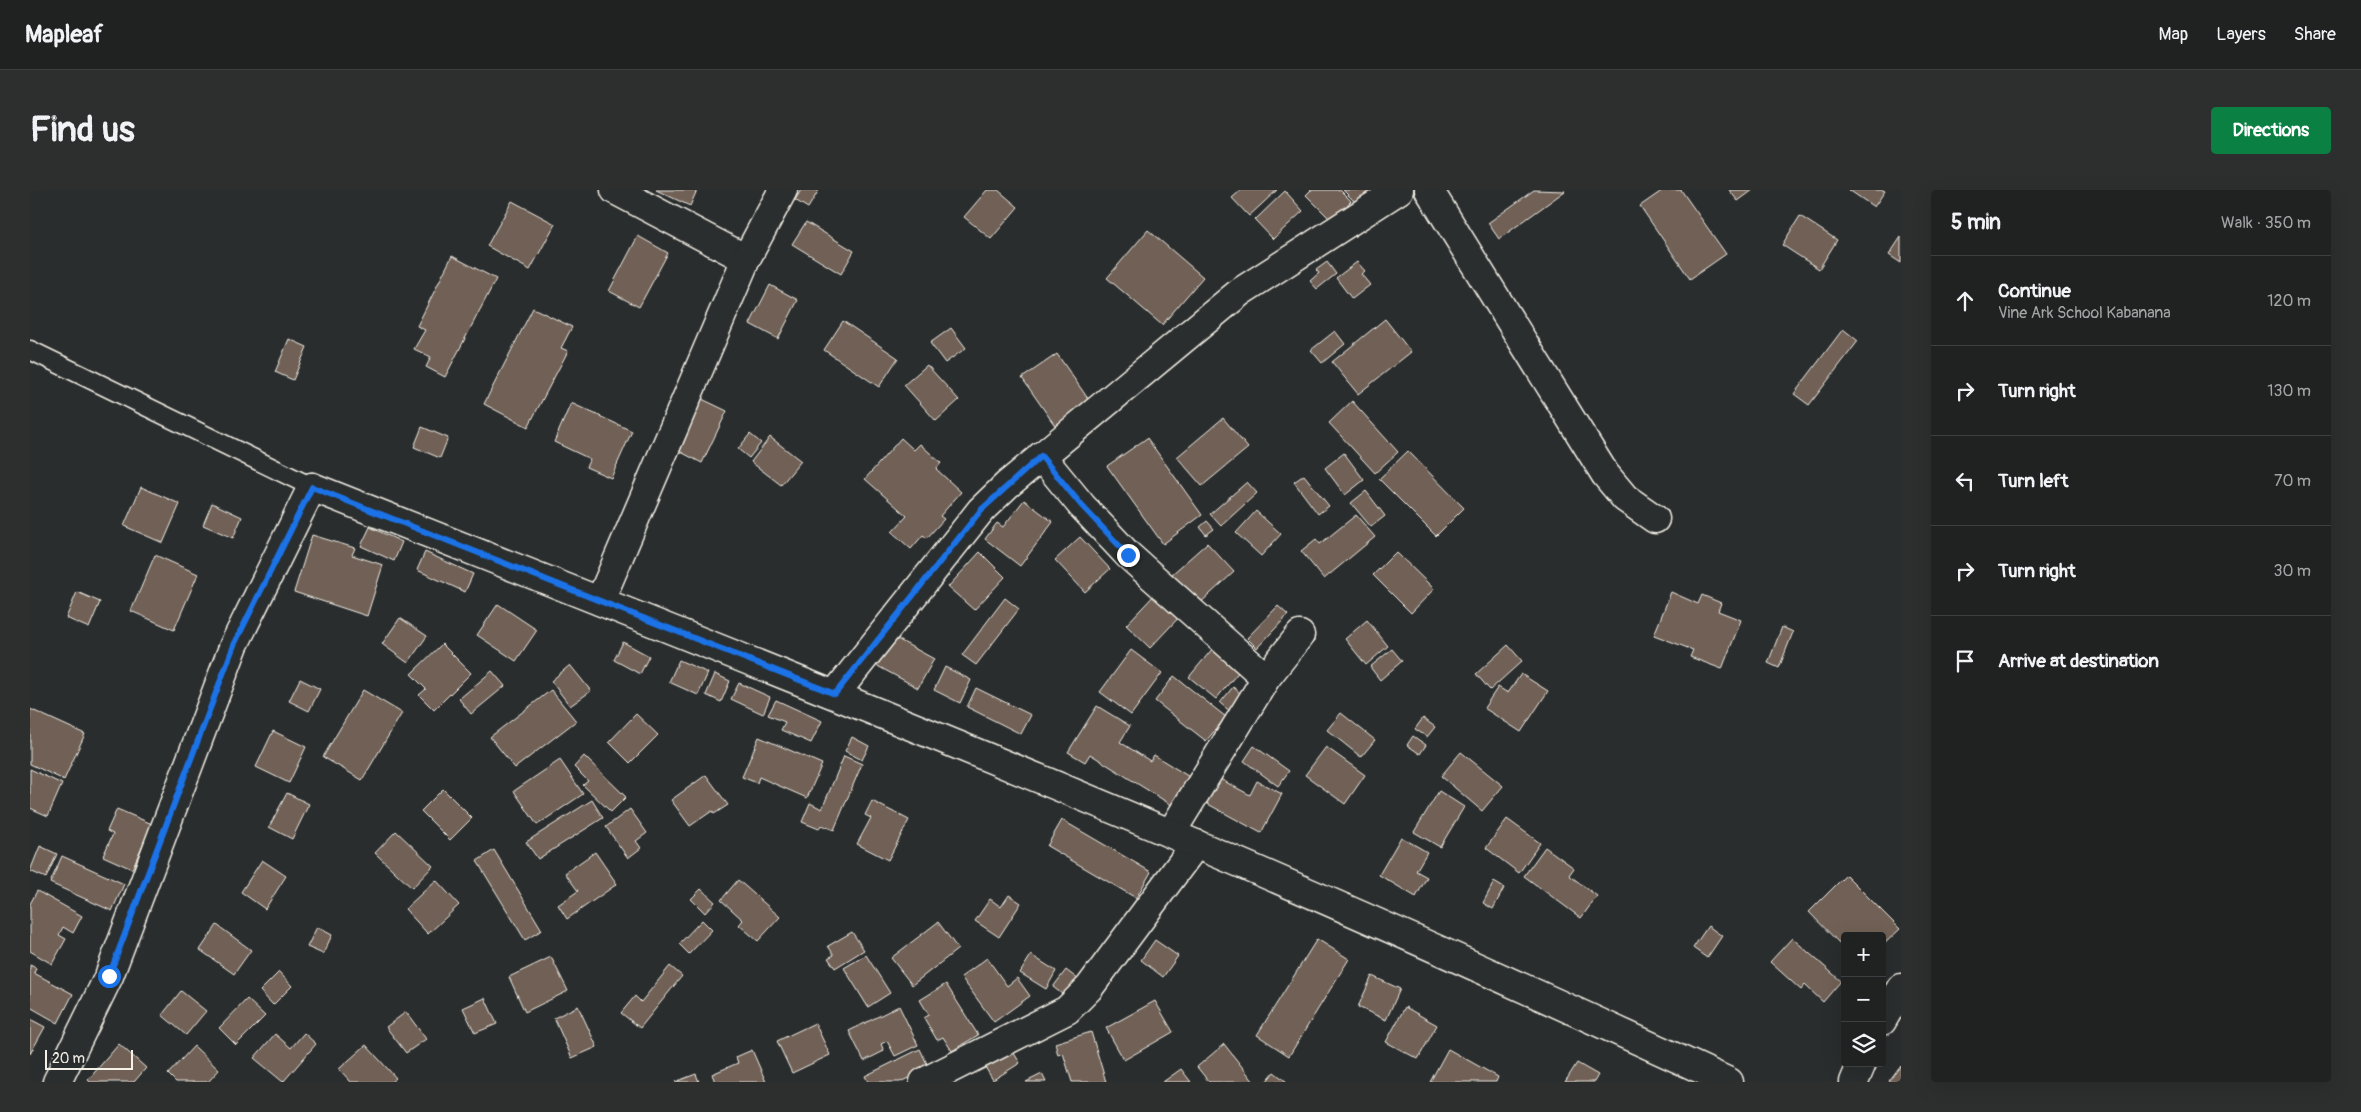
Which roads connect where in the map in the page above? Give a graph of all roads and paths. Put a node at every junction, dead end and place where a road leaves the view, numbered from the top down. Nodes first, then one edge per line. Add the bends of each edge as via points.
1 (615, 190) edge
2 (783, 190) edge
3 (1398, 190) edge
4 (1429, 190) edge
5 (746, 259) junction
6 (30, 350) edge
7 (1041, 456) junction
8 (312, 487) junction
9 (1654, 519) dead end
10 (600, 601) junction
11 (1300, 635) dead end
12 (1266, 678) junction
13 (835, 694) junction
14 (1171, 833) junction
15 (1196, 844) junction
16 (1901, 988) edge
17 (1886, 1014) edge
18 (1860, 1067) edge
19 (57, 1082) edge
20 (924, 1082) edge
21 (1729, 1082) edge
22 (1854, 1082) edge

1 - 5 street
2 - 5 street
3 - 7 street via 1240,292 1118,396
4 - 9 street via 1605,474 1626,498
5 - 10 street
6 - 8 lane
7 - 12 street via 1128,555
7 - 13 street via 981,510
8 - 10 street
8 - 19 street via 234,645 109,976
10 - 13 street
11 - 12 street
12 - 14 street
13 - 14 street
14 - 15 street
15 - 20 street via 1089,988 1067,1010
15 - 21 street via 1509,980
16 - 17 street
18 - 22 street

